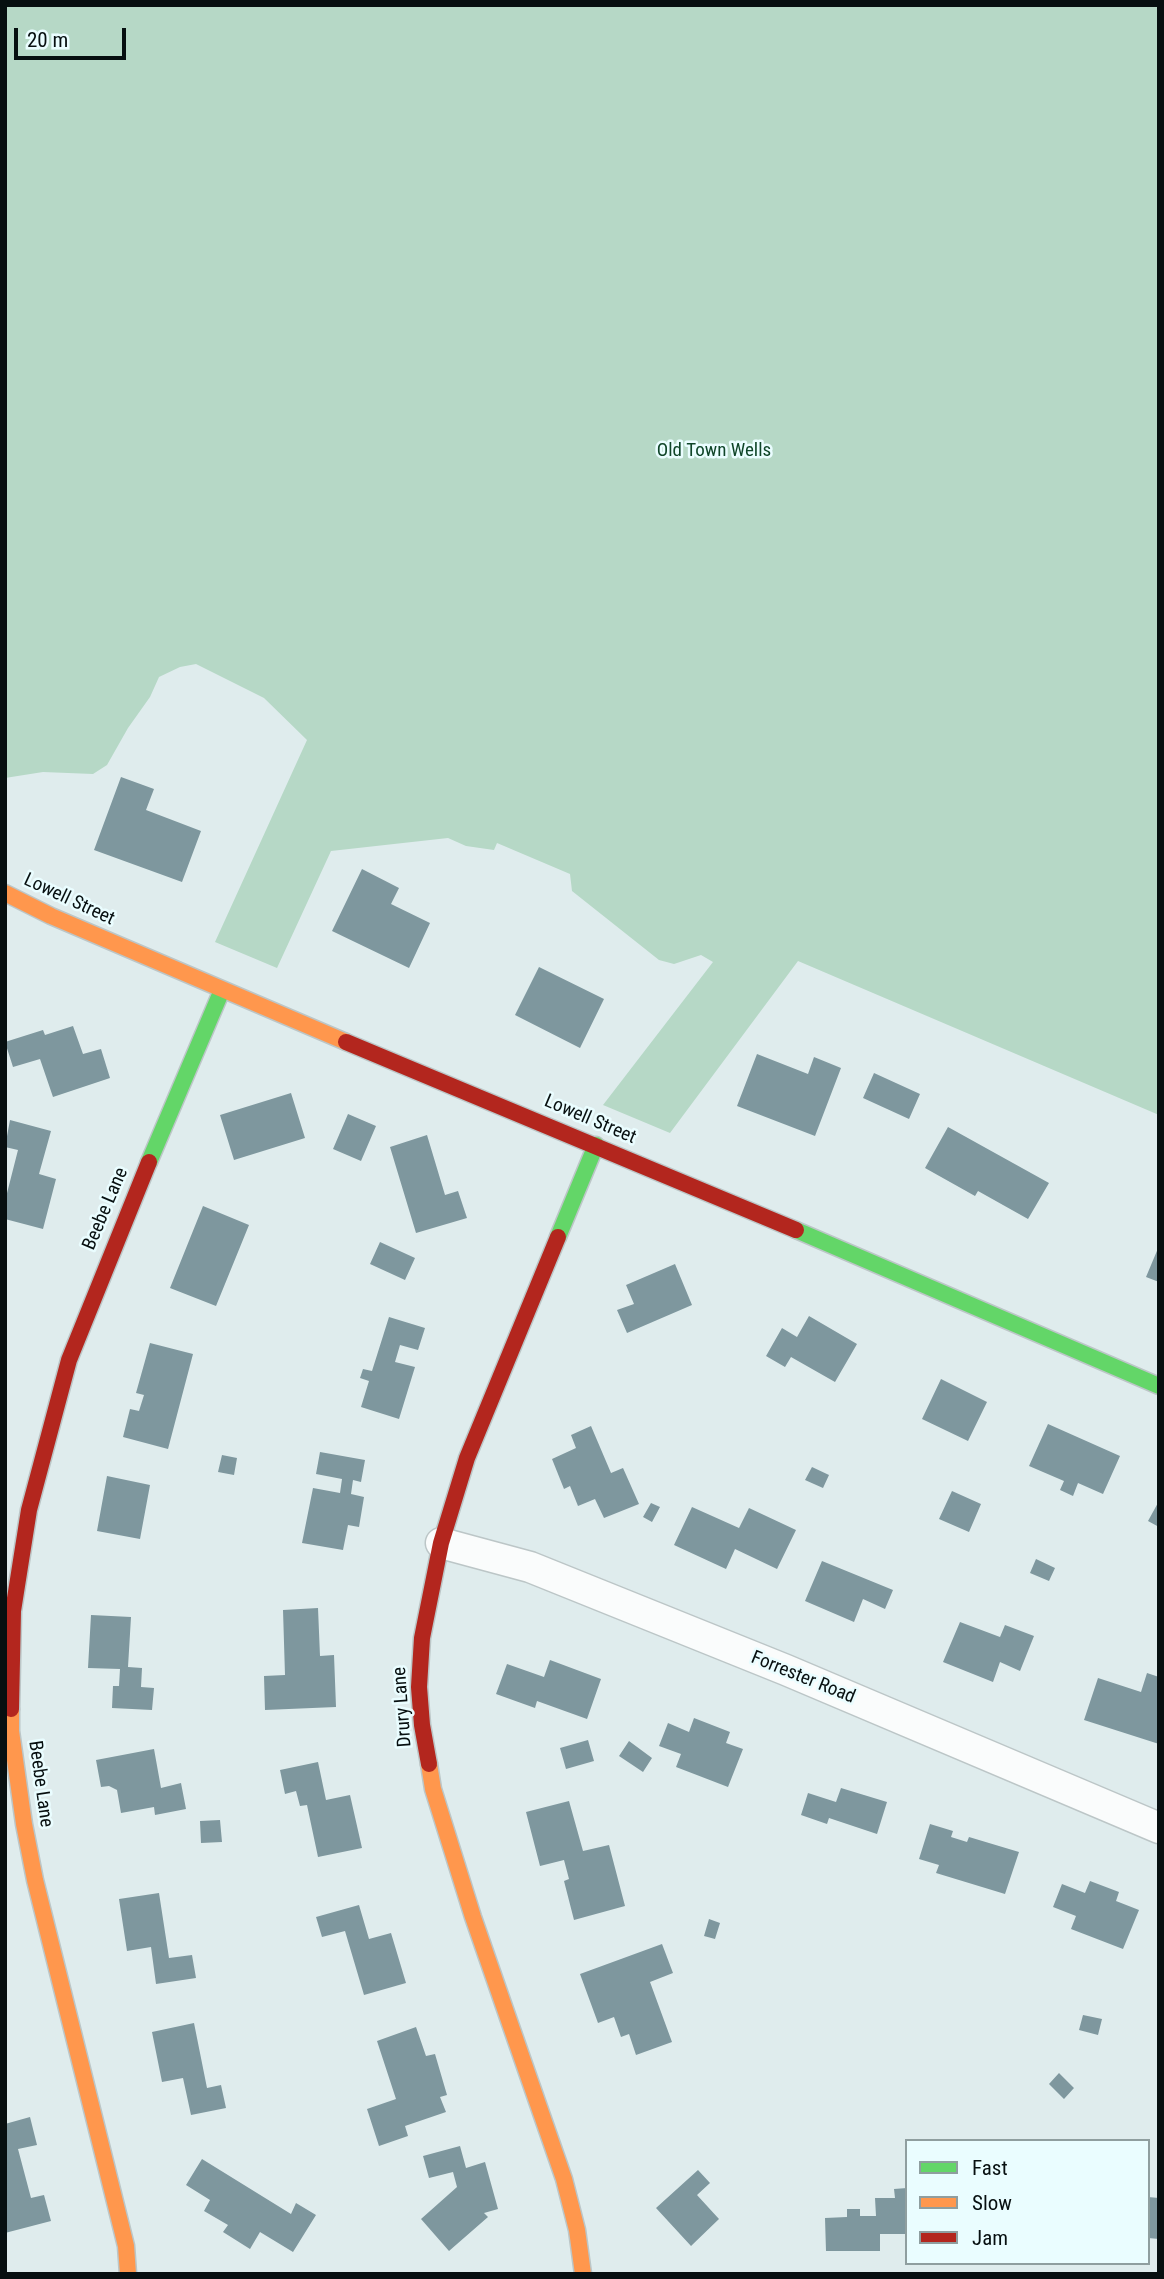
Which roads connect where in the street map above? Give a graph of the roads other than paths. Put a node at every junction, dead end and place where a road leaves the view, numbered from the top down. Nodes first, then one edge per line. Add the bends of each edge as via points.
1 (5, 894) edge
2 (222, 990) junction
3 (596, 1145) junction
4 (1159, 1386) edge
5 (441, 1543) junction
6 (1159, 1828) edge
7 (128, 2274) edge
8 (583, 2274) edge

1 - 2 street, Lowell Street
2 - 3 street, Lowell Street
2 - 7 street, Beebe Lane via 73,1349 29,1510 12,1622 12,1731 24,1824 126,2246
3 - 4 street, Lowell Street
3 - 5 street, Drury Lane via 467,1458
5 - 6 street, Forrester Road via 530,1567
5 - 8 street, Drury Lane via 422,1638 419,1687 433,1789 472,1917 565,2179

